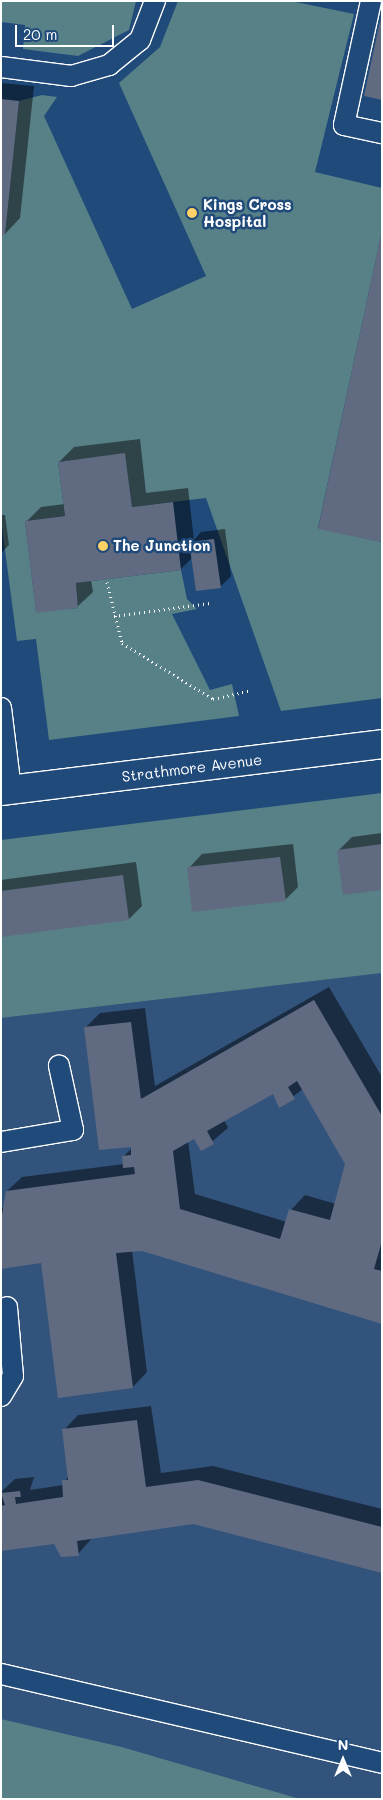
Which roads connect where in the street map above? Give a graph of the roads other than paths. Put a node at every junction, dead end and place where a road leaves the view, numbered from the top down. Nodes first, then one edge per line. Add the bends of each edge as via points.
1 (155, 1) edge
2 (372, 1) edge
3 (382, 3) edge
4 (1, 67) edge
5 (382, 134) edge
6 (1, 708) edge
7 (382, 744) edge
8 (6, 791) edge
9 (59, 1066) dead end
10 (1, 1142) edge
11 (7, 1306) dead end
12 (1, 1396) edge
13 (1, 1674) edge
14 (382, 1763) edge

1 - 4 lane via 140,40 109,65 71,76
2 - 3 lane
2 - 5 lane via 344,125
6 - 8 lane
7 - 8 street, Strathmore Avenue
9 - 10 lane via 73,1130
11 - 12 lane via 13,1376
13 - 14 lane

